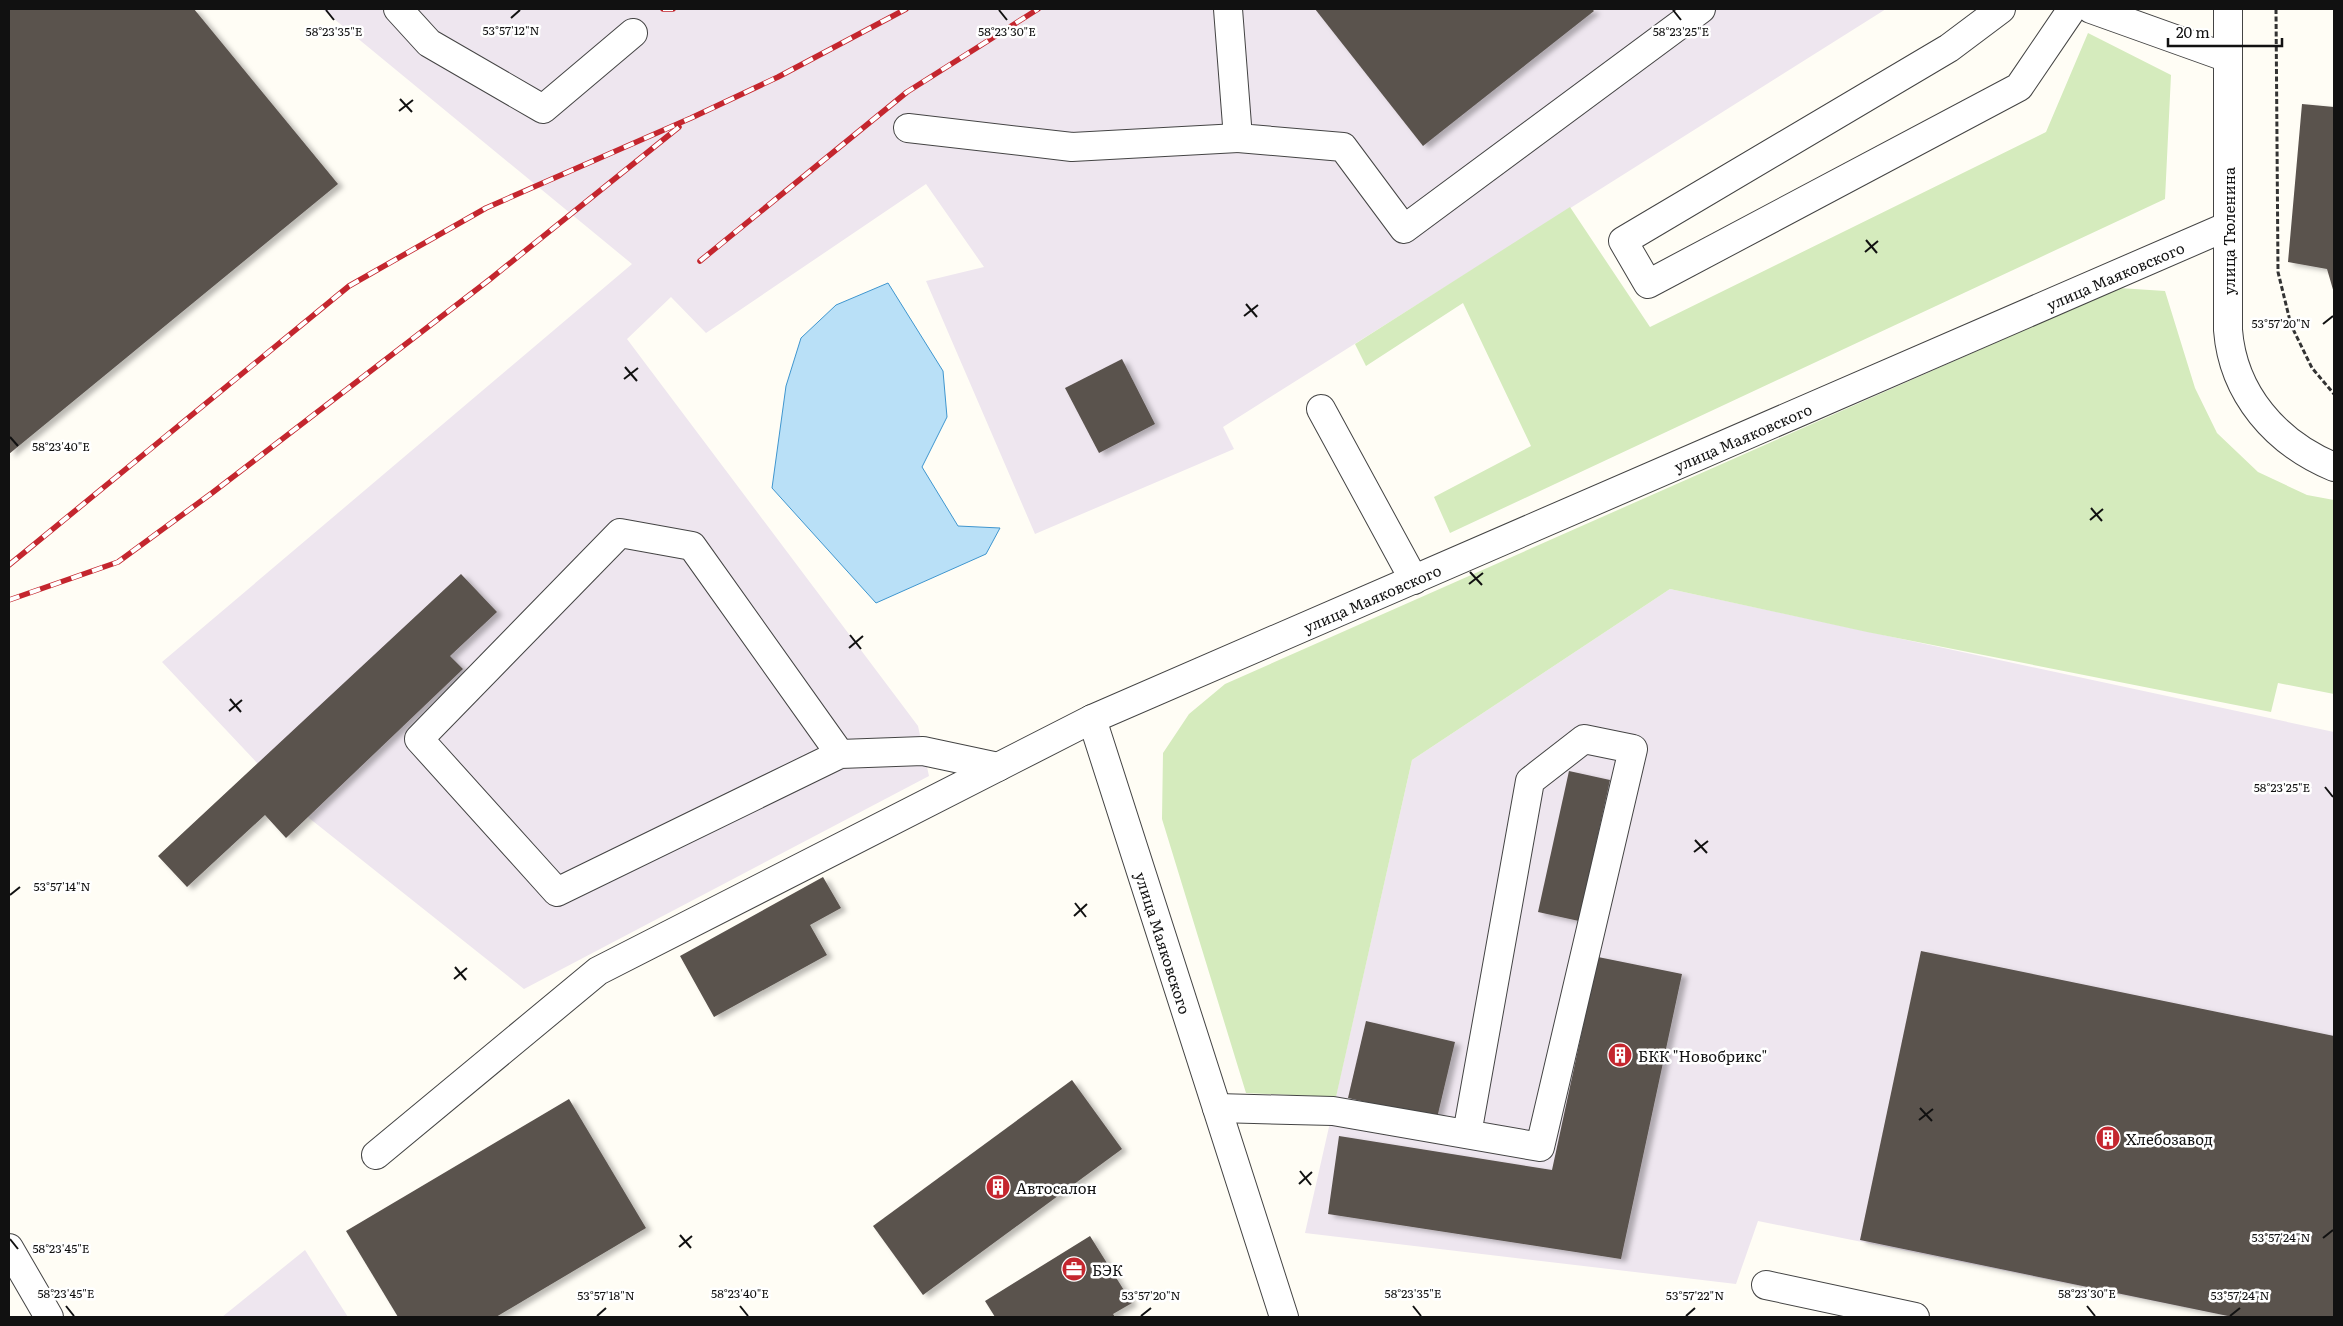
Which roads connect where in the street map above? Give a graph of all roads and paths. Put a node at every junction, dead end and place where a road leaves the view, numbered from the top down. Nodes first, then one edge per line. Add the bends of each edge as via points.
1 (398, 9) edge
2 (1228, 9) edge
3 (1701, 9) edge
4 (2000, 9) edge
5 (2072, 9) edge
6 (2091, 9) edge
7 (2228, 9) edge
8 (2276, 9) edge
9 (633, 33) dead end
10 (2228, 58) junction
11 (908, 128) dead end
12 (1238, 138) junction
13 (2228, 226) junction
14 (2334, 394) edge
15 (1321, 409) dead end
16 (2334, 467) edge
17 (1414, 580) junction
18 (1092, 719) junction
19 (840, 754) junction
20 (998, 767) junction
21 (1217, 1108) junction
22 (1467, 1134) junction
23 (376, 1155) dead end
24 (9, 1248) edge
25 (1766, 1285) dead end
26 (49, 1317) edge
27 (1284, 1317) edge
28 (1915, 1317) edge

1 - 9 street via 429,43 543,109
2 - 12 street
3 - 12 street via 1404,229 1343,147
4 - 5 street via 1949,48 1623,241 1648,284 2020,87
6 - 10 street
7 - 10 street, улица Тюленина
8 - 14 path via 2278,272 2291,325 2312,368
10 - 13 street, улица Тюленина
11 - 12 street via 1072,147
13 - 16 street, улица Тюленина via 2228,330 2233,365 2258,409 2282,436 2295,447
13 - 17 street, улица Маяковского
15 - 17 street
17 - 18 street, улица Маяковского
18 - 20 street
18 - 21 street, улица Маяковского
19 - 19 street via 557,892 420,739 620,534 692,546
19 - 20 street via 923,751
20 - 23 street via 598,971
21 - 22 street via 1333,1112
21 - 27 street, улица Маяковского
22 - 22 street via 1540,1147 1633,748 1584,739 1530,781
24 - 26 street
25 - 28 street

